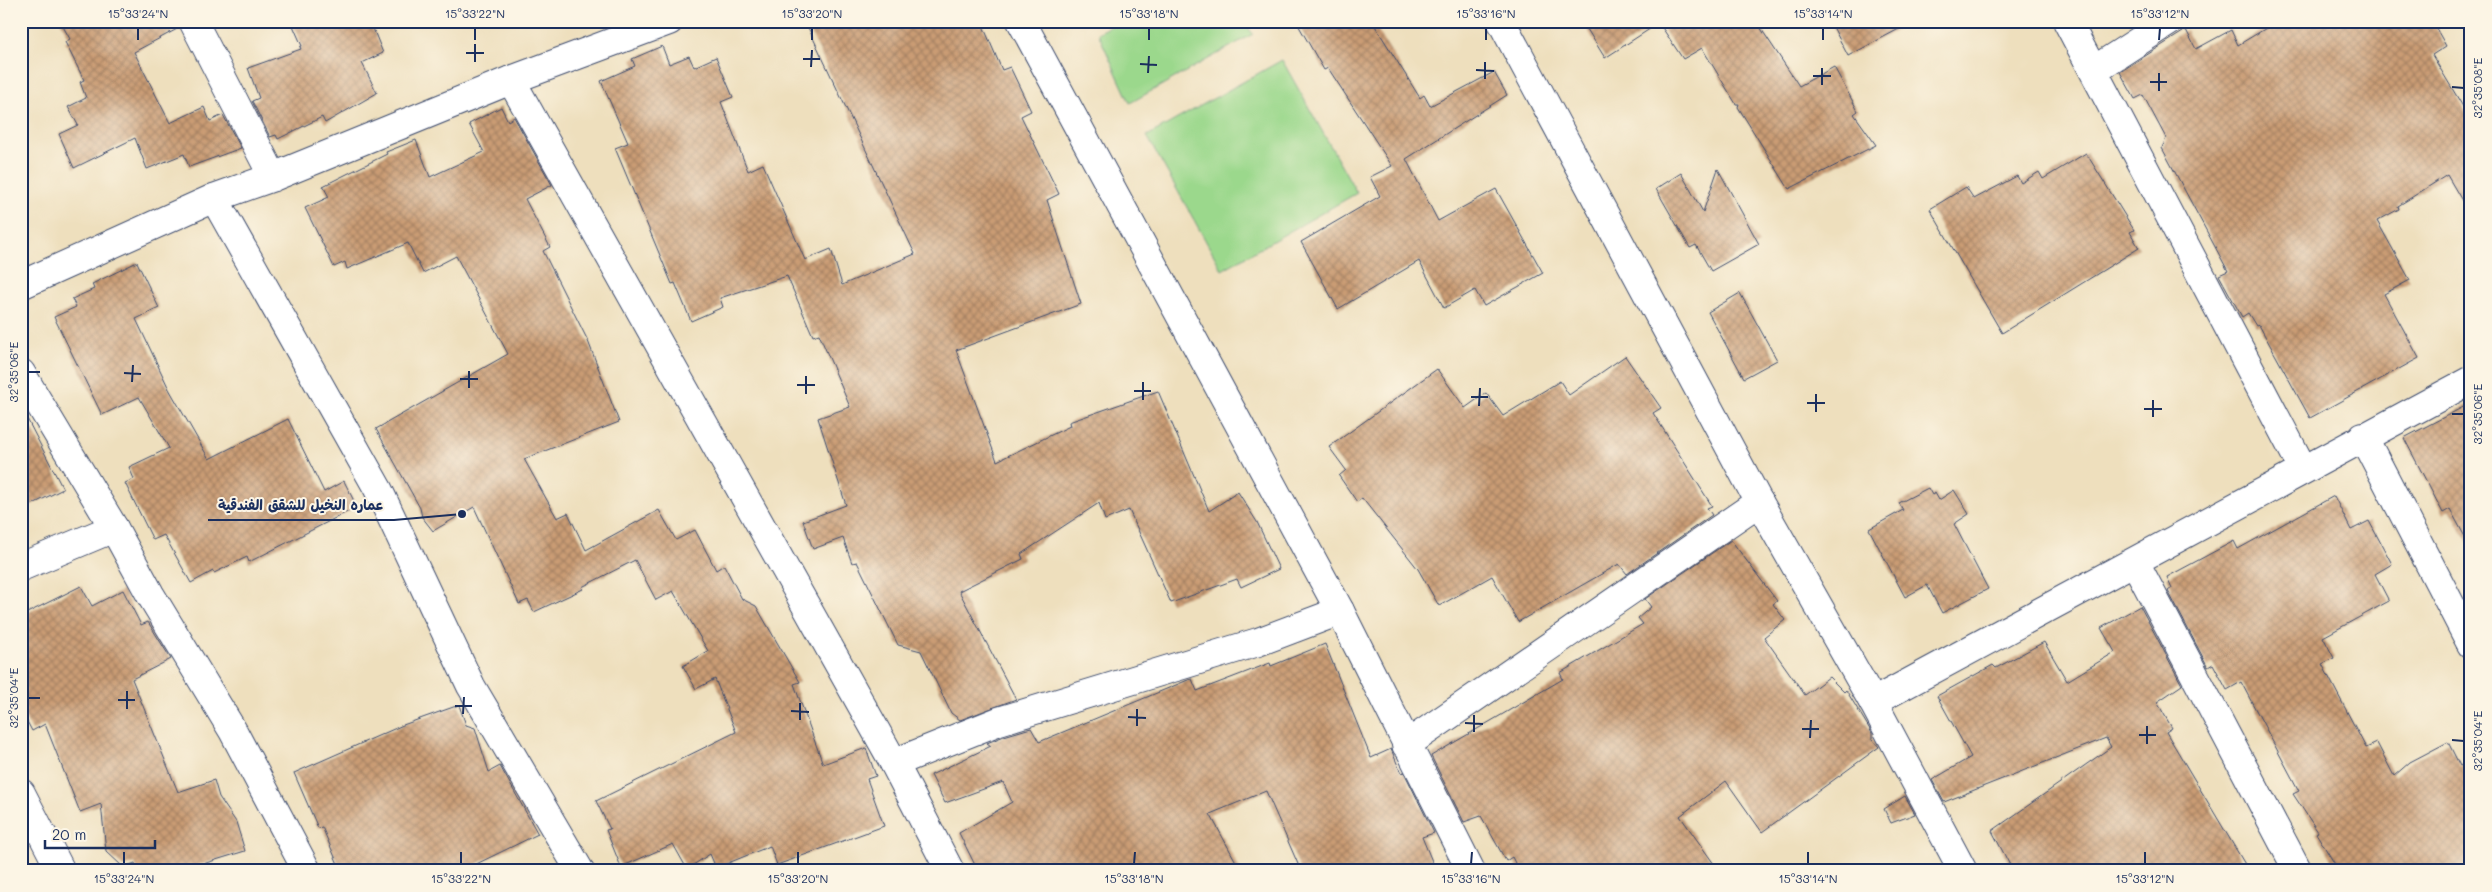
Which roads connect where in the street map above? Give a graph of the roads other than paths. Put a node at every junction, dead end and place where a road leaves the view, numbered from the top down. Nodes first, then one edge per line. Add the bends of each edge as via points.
1 (193, 21) edge
2 (669, 21) edge
3 (1021, 21) edge
4 (1502, 21) edge
5 (2067, 21) edge
6 (2170, 21) edge
7 (2094, 70) junction
8 (512, 80) junction
9 (273, 177) junction
10 (214, 198) junction
11 (21, 286) edge
12 (21, 373) edge
13 (2471, 380) edge
14 (2363, 436) junction
15 (2303, 469) junction
16 (1759, 502) junction
17 (114, 528) junction
18 (2135, 562) junction
19 (21, 567) edge
20 (1340, 611) junction
21 (2471, 644) edge
22 (1873, 702) junction
23 (1406, 745) junction
24 (894, 763) junction
25 (21, 793) edge
26 (61, 871) edge
27 (307, 871) edge
28 (580, 871) edge
29 (950, 871) edge
30 (1471, 871) edge
31 (1963, 871) edge
32 (2298, 871) edge

1 - 9 street
2 - 8 street
3 - 20 street
4 - 16 street
5 - 7 street
6 - 7 street
7 - 15 street
8 - 9 street
8 - 24 street
9 - 10 street
10 - 11 street
10 - 28 street via 378,489 470,686
12 - 17 street
13 - 14 street
14 - 15 street
14 - 21 street
15 - 18 street
16 - 22 street
16 - 23 street
17 - 19 street
17 - 27 street via 233,731
18 - 22 street
18 - 32 street
20 - 23 street
20 - 24 street via 1258,642 999,721
22 - 31 street
23 - 30 street
24 - 29 street
25 - 26 street

